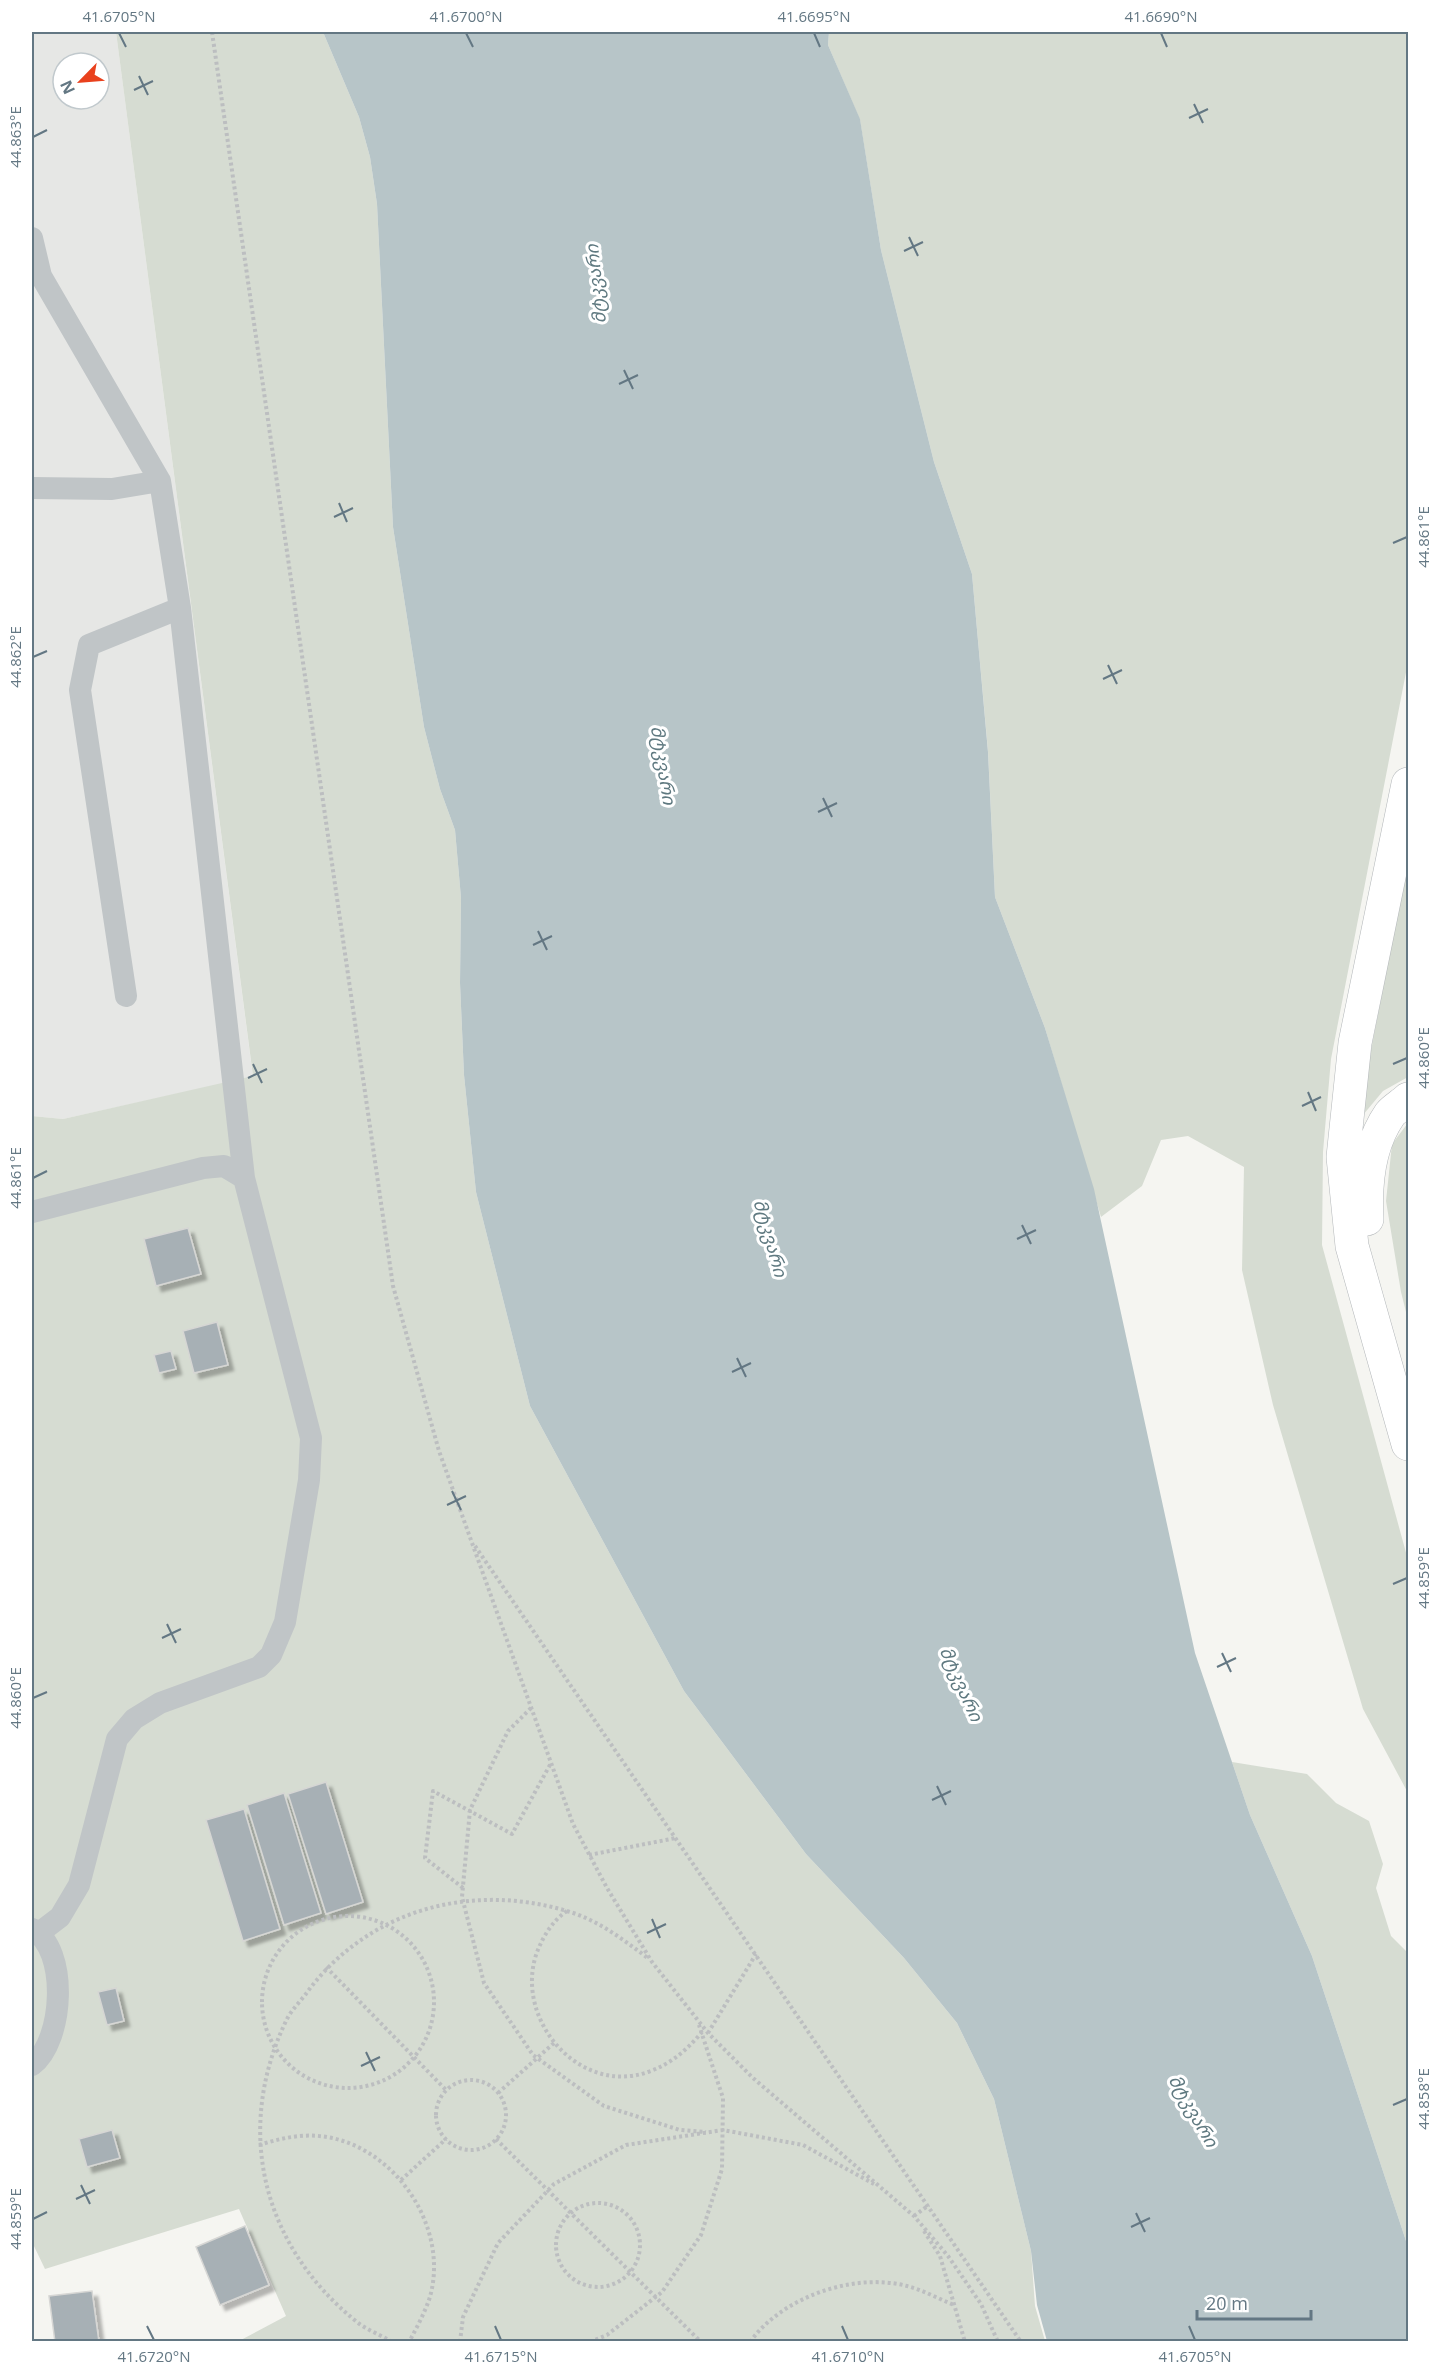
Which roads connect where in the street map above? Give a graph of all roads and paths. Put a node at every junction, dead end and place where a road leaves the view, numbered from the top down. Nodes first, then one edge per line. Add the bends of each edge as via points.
1 (212, 32) edge
2 (32, 238) edge
3 (160, 481) junction
4 (32, 488) edge
5 (180, 608) junction
6 (1408, 784) edge
7 (126, 996) dead end
8 (1408, 1100) edge
9 (244, 1178) junction
10 (32, 1212) edge
11 (1372, 1316) junction
12 (1408, 1444) edge
13 (471, 1540) junction
14 (531, 1708) junction
15 (551, 1762) junction
16 (470, 1810) junction
17 (676, 1838) junction
18 (589, 1855) junction
19 (463, 1888) junction
20 (463, 1902) junction
21 (568, 1911) junction
22 (385, 1924) junction
23 (35, 1931) edge
24 (756, 1954) junction
25 (652, 1962) junction
26 (326, 1967) junction
27 (696, 2019) junction
28 (703, 2031) junction
29 (708, 2033) junction
30 (554, 2043) junction
31 (276, 2049) junction
32 (415, 2058) junction
33 (538, 2058) junction
34 (32, 2065) edge
35 (446, 2090) junction
36 (498, 2093) junction
37 (723, 2130) junction
38 (706, 2132) junction
39 (446, 2139) junction
40 (496, 2139) junction
41 (259, 2145) junction
42 (401, 2180) junction
43 (881, 2188) junction
44 (548, 2191) junction
45 (929, 2205) junction
46 (571, 2213) junction
47 (914, 2216) junction
48 (630, 2272) junction
49 (656, 2297) junction
50 (954, 2305) junction
51 (392, 2342) edge
52 (409, 2342) edge
53 (460, 2342) edge
54 (590, 2342) edge
55 (701, 2342) edge
56 (750, 2342) edge
57 (965, 2342) edge
58 (998, 2342) edge
59 (1021, 2342) edge

1 - 13 path via 393,1286 439,1451
2 - 3 lane via 41,276
3 - 4 lane via 112,489
3 - 5 lane
5 - 7 lane via 89,645 80,690
5 - 9 lane
6 - 11 highway via 1355,1043 1343,1157 1352,1246
8 - 11 highway via 1390,1114 1371,1156 1366,1198
9 - 10 lane via 224,1167 203,1168
9 - 23 lane via 311,1438 309,1480 285,1622 271,1655 259,1667 160,1703 134,1719 117,1739 79,1884 60,1917
11 - 12 highway
13 - 14 path
13 - 17 path
14 - 15 path
14 - 16 path via 508,1731
15 - 16 path via 512,1834
15 - 18 path via 573,1824
16 - 19 path
16 - 19 path via 433,1791 425,1858
17 - 18 path
17 - 24 path
18 - 25 path
19 - 20 path
20 - 21 path via 504,1898
20 - 22 path via 438,1904
20 - 33 path via 484,1983 532,2055
21 - 25 path via 613,1932
21 - 30 path via 558,1917 541,1940 532,1968 532,1997 540,2024
22 - 26 path
22 - 31 path via 363,1917 335,1916 310,1924 287,1940 271,1962 262,1988 262,2015
22 - 32 path via 410,1942 428,1967 435,1996 432,2026
23 - 34 lane via 53,1961 58,2002 53,2037
24 - 29 path
24 - 45 path
25 - 27 path
26 - 31 path via 287,2019
26 - 32 path
27 - 28 path
27 - 29 path
28 - 30 path via 675,2060 646,2073 614,2075 583,2067
28 - 37 path via 723,2098
29 - 43 path via 753,2078
30 - 33 path
31 - 32 path via 286,2064 311,2081 340,2089 370,2087 397,2075
31 - 41 path via 264,2080
32 - 35 path
33 - 36 path
33 - 38 path via 604,2106 680,2130
35 - 36 path via 474,2080
35 - 39 path via 435,2113 436,2124
36 - 40 path via 506,2110 506,2122
37 - 38 path
37 - 43 path via 803,2145
37 - 49 path via 722,2169 701,2235
38 - 44 path via 626,2145
39 - 40 path via 459,2148 471,2150 483,2148
39 - 42 path
40 - 44 path
41 - 42 path via 287,2137 327,2137 365,2151
41 - 51 path via 268,2196 289,2245 319,2288 358,2323
42 - 52 path via 423,2212 434,2255 429,2299
43 - 47 path
44 - 46 path
44 - 53 path via 498,2243 463,2317
45 - 47 path
45 - 59 path
46 - 48 path
46 - 48 path via 588,2204 602,2203 627,2214 640,2240 640,2254
46 - 48 path via 558,2229 555,2243 556,2257 572,2279 598,2288 612,2285
47 - 50 path via 940,2256
47 - 58 path via 981,2304
48 - 49 path
49 - 54 path via 607,2335
49 - 55 path
50 - 56 path via 906,2285 854,2283 804,2297 760,2327
50 - 57 path

